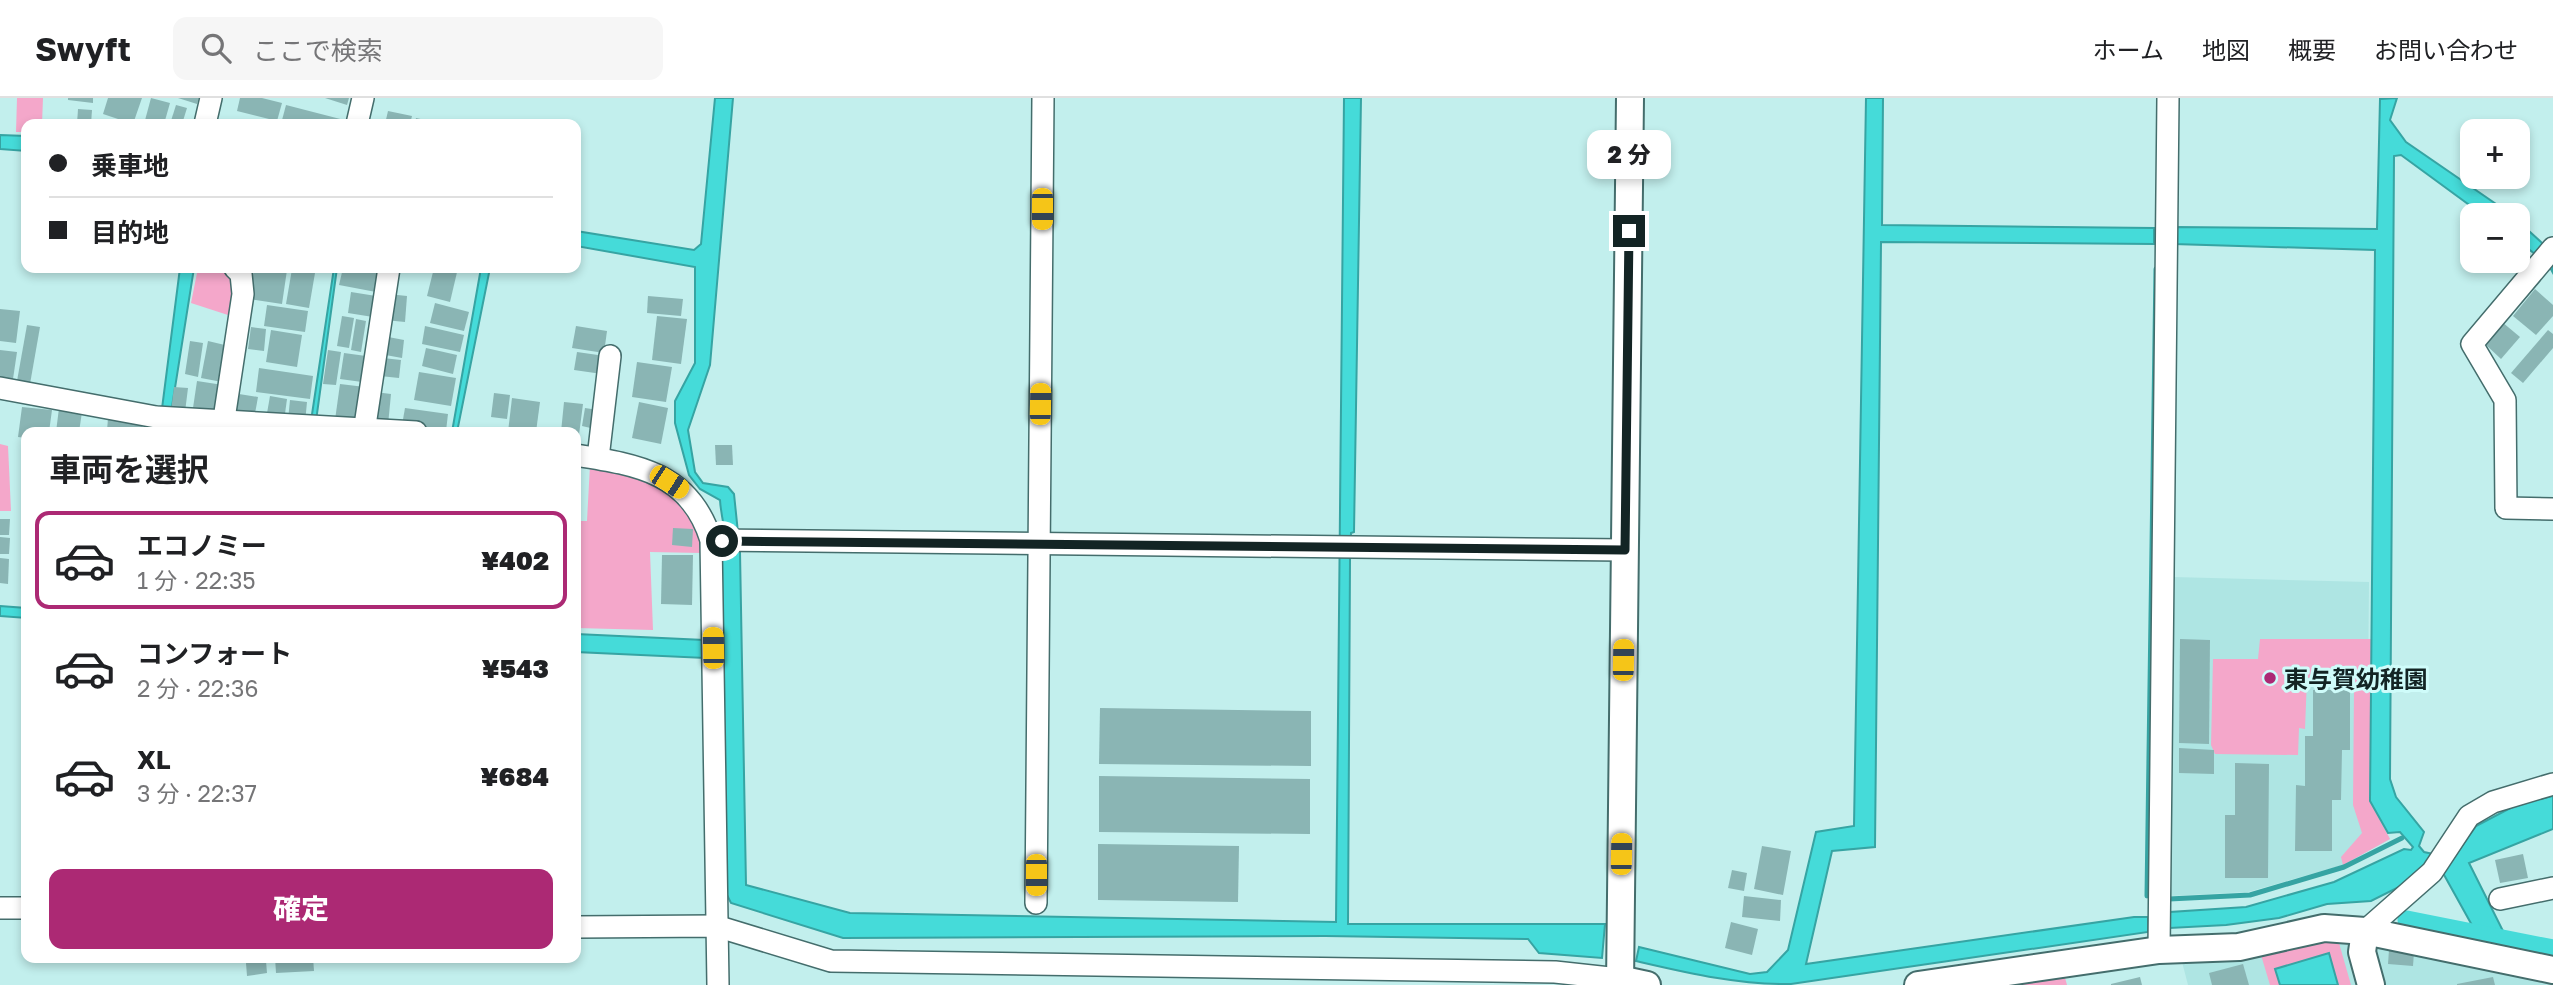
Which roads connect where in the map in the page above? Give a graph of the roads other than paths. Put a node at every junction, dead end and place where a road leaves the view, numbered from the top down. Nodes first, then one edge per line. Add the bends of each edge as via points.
1 (211, 98) edge
2 (363, 98) edge
3 (1043, 98) edge
4 (1630, 98) edge
5 (2168, 98) edge
6 (206, 119) edge
7 (358, 119) edge
8 (2549, 253) edge
9 (240, 273) edge
10 (388, 273) edge
11 (611, 356) dead end
12 (0, 388) edge
13 (223, 426) edge
14 (258, 427) edge
15 (364, 427) edge
16 (581, 456) edge
17 (598, 458) junction
18 (2553, 509) edge
19 (725, 540) junction
20 (1038, 543) junction
21 (1625, 550) junction
22 (2553, 783) edge
23 (2553, 888) edge
24 (2500, 899) dead end
25 (1036, 903) dead end
26 (0, 908) edge
27 (21, 908) edge
28 (716, 926) junction
29 (581, 928) edge
30 (2365, 931) junction
31 (2159, 950) junction
32 (2553, 970) edge
33 (1620, 982) edge
34 (718, 985) edge
35 (1647, 985) edge
36 (1918, 985) edge
37 (2371, 985) edge

1 - 6 street
2 - 7 street
3 - 20 street
4 - 21 street
5 - 31 street
8 - 18 street via 2472,344 2505,400 2506,508
9 - 13 street via 243,294
10 - 15 street
11 - 17 street
12 - 13 street
13 - 14 street
16 - 17 street
17 - 19 street via 651,470 687,493
19 - 20 street
19 - 28 street
20 - 21 street
20 - 25 street
21 - 33 street
22 - 30 street via 2493,802 2469,816 2432,872
23 - 24 street
26 - 27 street
28 - 29 street
28 - 33 street via 831,961 1555,972
28 - 34 street
30 - 31 street via 2324,928 2239,947
30 - 32 street
30 - 37 street via 2362,952
31 - 36 street
33 - 35 street

